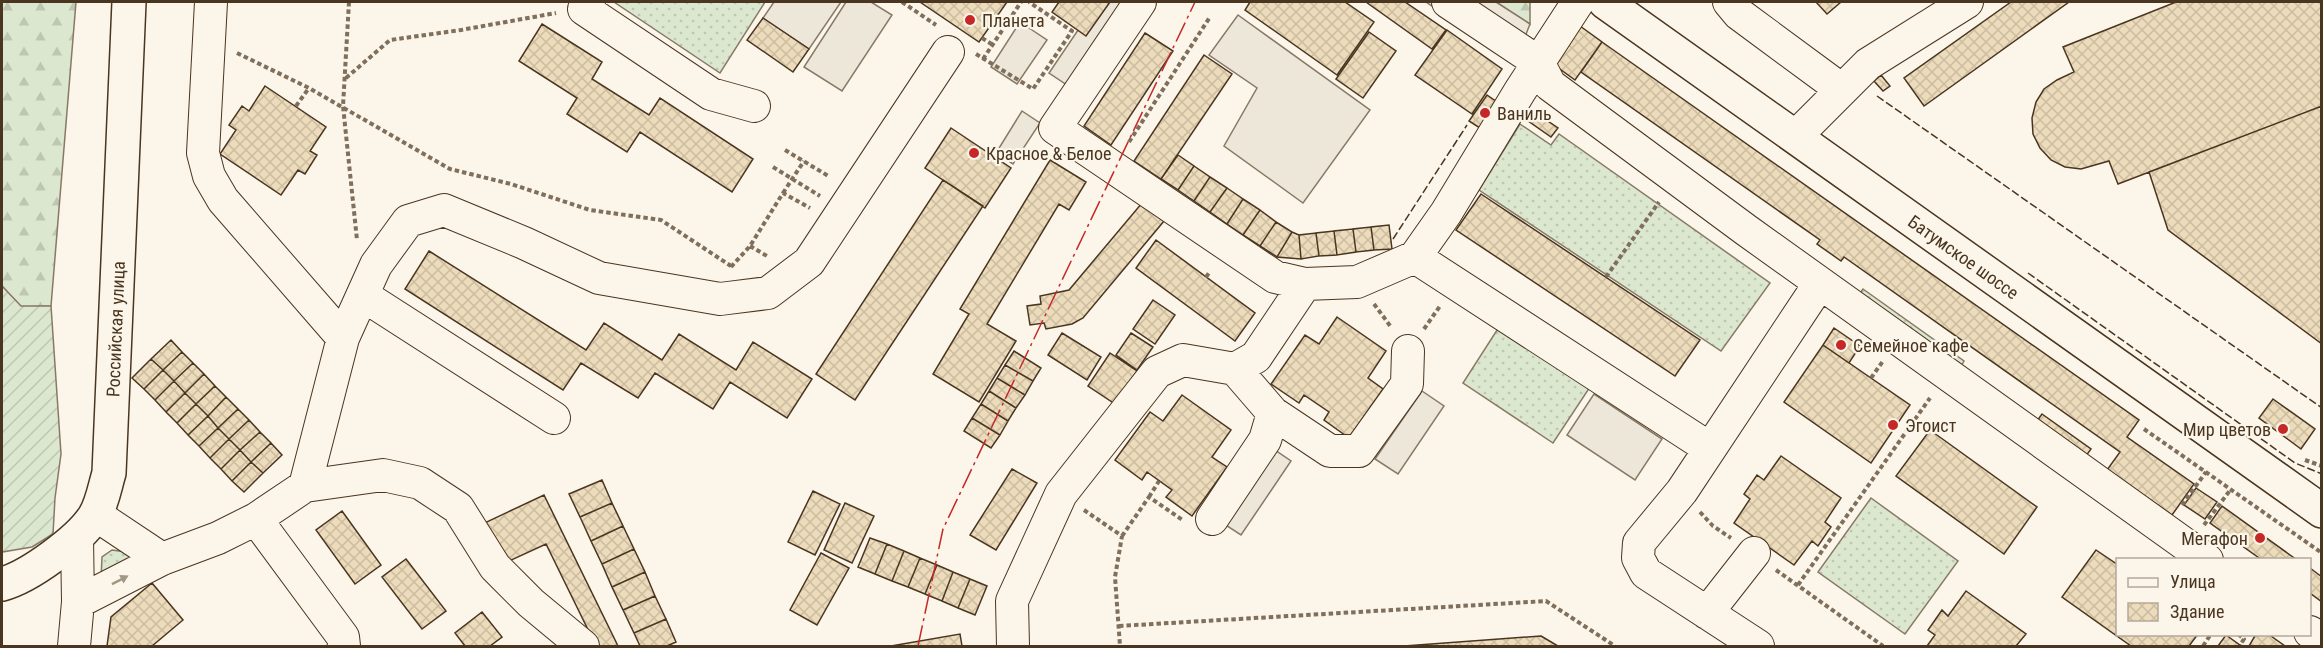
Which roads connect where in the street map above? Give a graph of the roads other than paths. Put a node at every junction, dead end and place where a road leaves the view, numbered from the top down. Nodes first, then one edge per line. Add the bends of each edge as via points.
1 (129, 2) edge
2 (211, 2) edge
3 (1140, 2) edge
4 (1448, 2) edge
5 (1578, 2) edge
6 (1605, 2) edge
7 (1729, 2) edge
8 (1967, 2) edge
9 (586, 5) edge
10 (954, 44) road end
11 (1538, 62) junction
12 (1842, 90) junction
13 (754, 106) dead end
14 (1796, 136) junction
15 (1415, 257) junction
16 (1820, 283) junction
17 (1305, 284) junction
18 (363, 296) junction
19 (343, 338) junction
20 (1408, 351) road end
21 (1235, 369) junction
22 (1273, 413) junction
23 (554, 418) dead end
24 (1709, 448) junction
25 (304, 486) junction
26 (2322, 511) edge
27 (256, 519) junction
28 (1212, 519) road end
29 (86, 526) junction
30 (2202, 546) edge
31 (1754, 554) dead end
32 (162, 559) junction
33 (2, 584) edge
34 (78, 602) junction
35 (1707, 613) junction
36 (74, 646) edge
37 (344, 646) edge
38 (583, 646) edge
39 (1013, 646) edge
40 (1758, 646) edge

1 - 29 main road, Российская улица via 109,473
2 - 19 street via 203,153 209,176 223,200
3 - 17 street via 1055,128 1275,277
4 - 11 street
5 - 11 street
6 - 14 main road, Батумское шоссе
7 - 12 street via 1739,14
8 - 12 street via 1868,64
9 - 13 street via 711,94
10 - 18 street via 809,262 768,294 720,298 599,278 444,210 408,221 376,265
11 - 15 street
11 - 16 street via 1550,85
12 - 14 street
14 - 26 main road, Батумское шоссе
15 - 17 street via 1357,282
15 - 24 street
16 - 24 street
16 - 30 street
17 - 21 street via 1256,357
18 - 19 street
18 - 23 street
19 - 25 street
20 - 22 street via 1407,384 1359,451 1330,451
21 - 22 street
21 - 39 street via 1183,360 1157,372 1061,494 1012,601
22 - 28 street via 1265,440
24 - 35 street via 1682,491 1639,543 1638,558 1646,573
25 - 27 street
25 - 38 street via 383,475 420,483 458,508 495,567
27 - 32 street
27 - 37 street via 343,637
29 - 32 street
29 - 33 main road via 15,580
29 - 34 street, Российская улица
31 - 35 street
34 -> 32 street
34 - 36 street, Российская улица
35 - 40 street

